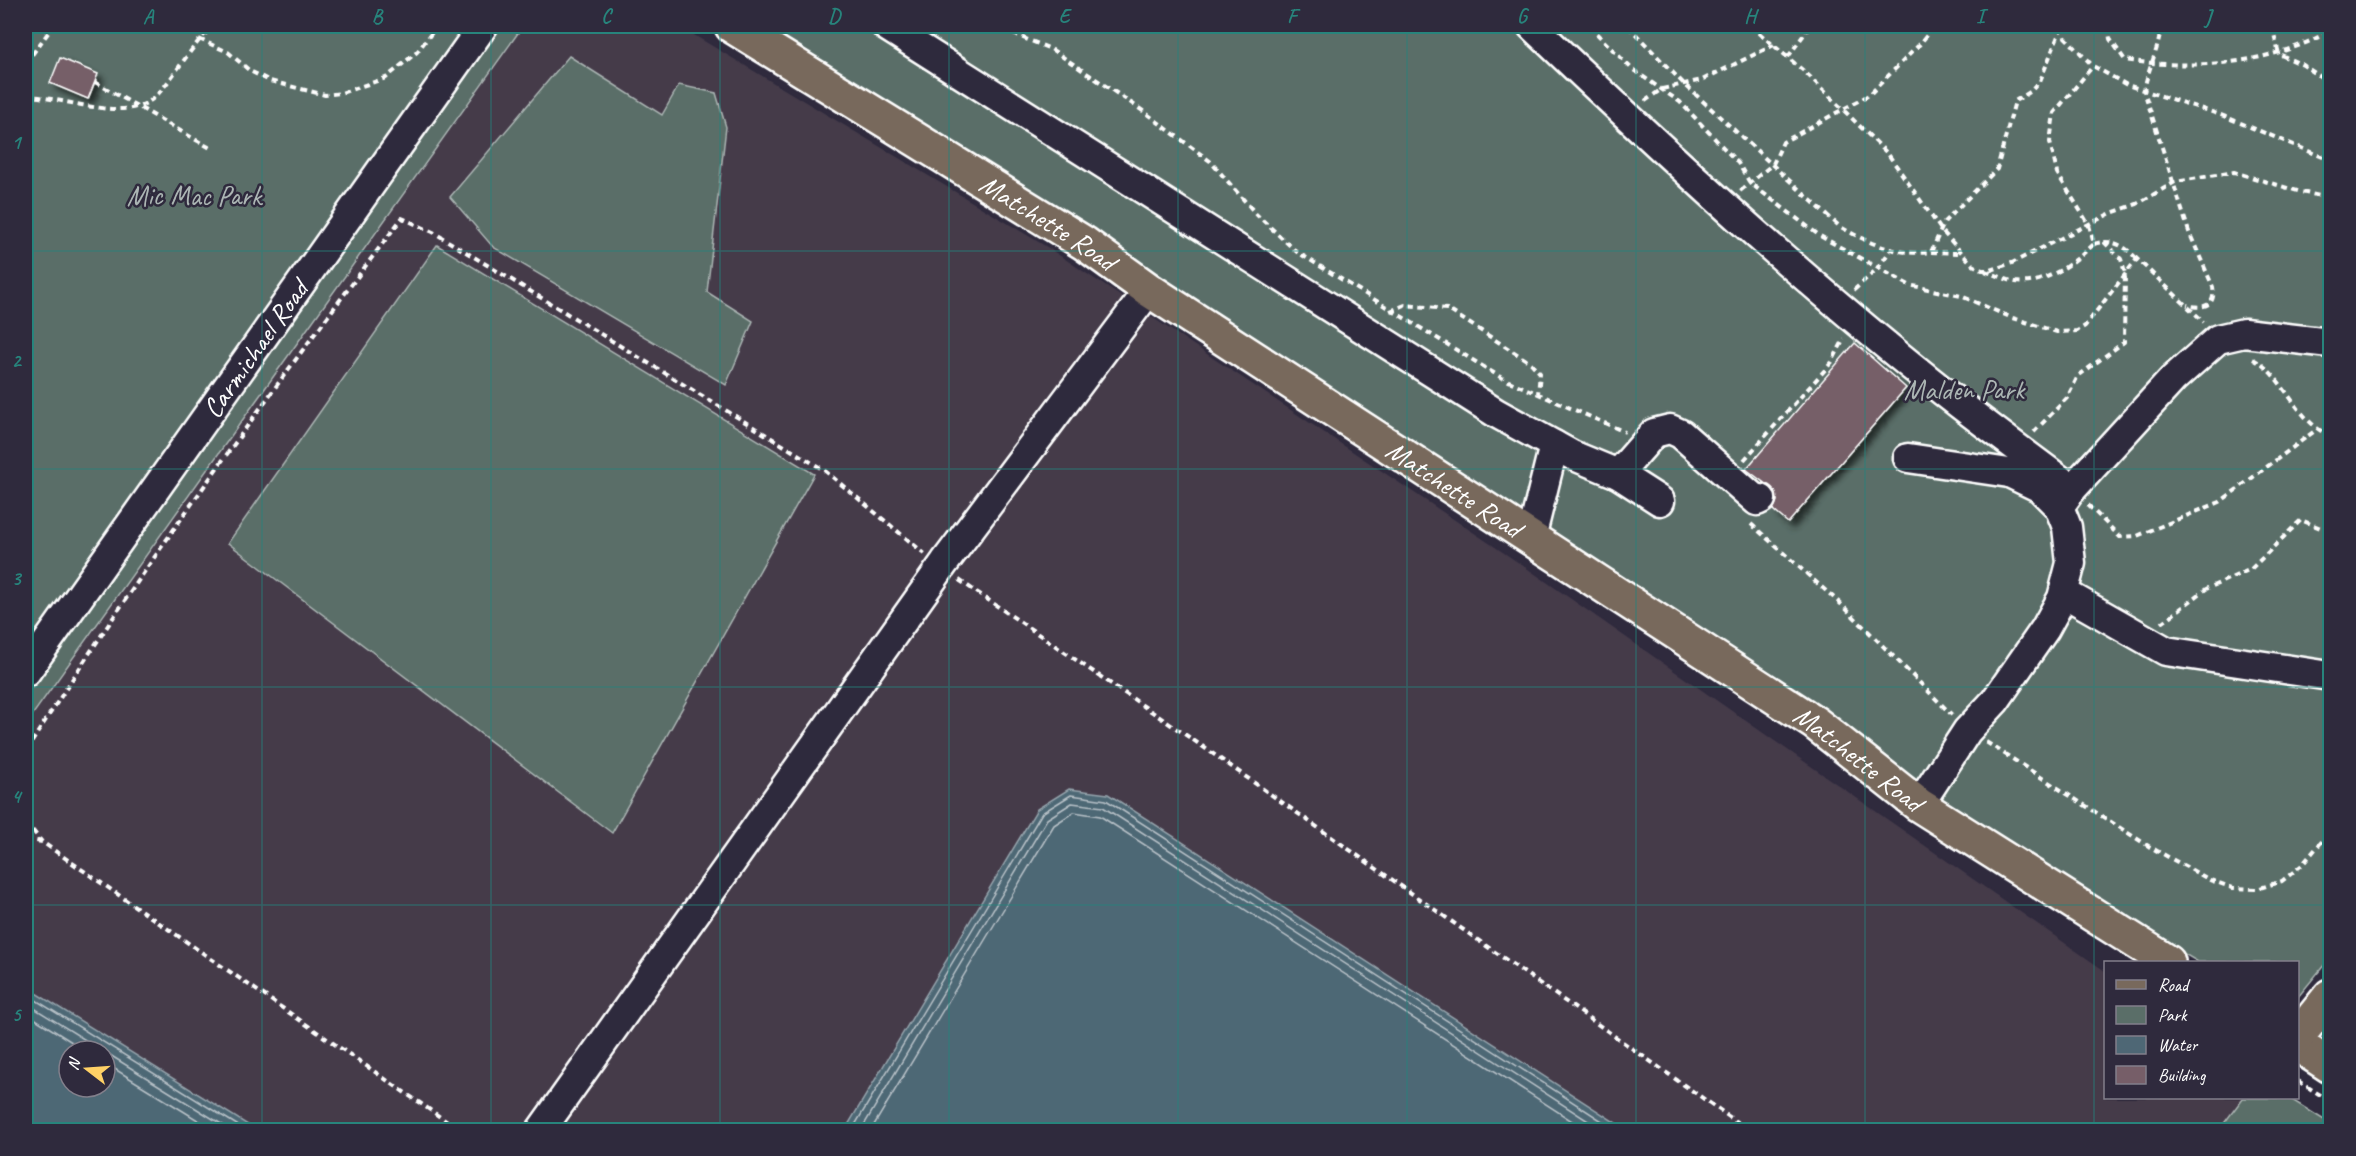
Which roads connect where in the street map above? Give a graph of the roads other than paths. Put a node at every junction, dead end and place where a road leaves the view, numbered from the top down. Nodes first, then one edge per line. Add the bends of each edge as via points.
1 (483, 26) edge
2 (732, 26) edge
3 (886, 26) edge
4 (1532, 26) edge
5 (1149, 290) junction
6 (2331, 343) edge
7 (1554, 445) junction
8 (1908, 458) dead end
9 (1618, 474) junction
10 (2066, 498) junction
11 (1761, 499) dead end
12 (1660, 501) dead end
13 (1531, 538) junction
14 (2064, 593) junction
15 (26, 672) edge
16 (2331, 676) edge
17 (1919, 805) junction
18 (2165, 961) edge
19 (2331, 996) edge
20 (2299, 1035) edge
21 (2299, 1046) edge
22 (2331, 1066) edge
23 (541, 1131) edge

1 - 15 lane, Carmichael Road
2 - 5 main road, Matchette Road via 1084,243
3 - 7 lane via 1486,407
4 - 10 lane via 1722,203 1948,395 2021,450
5 - 13 main road, Matchette Road
5 - 23 lane via 942,568
6 - 10 lane via 2244,333 2221,339 2173,379
7 - 9 lane
7 - 13 lane
8 - 10 lane via 2008,473
9 - 11 lane via 1654,433 1670,429 1681,434 1757,501
9 - 12 lane
10 - 14 lane via 2071,563
13 - 17 main road, Matchette Road via 1815,723
14 - 16 lane via 2166,651
14 - 17 lane via 2039,638 1995,700 1967,731
17 - 18 main road, Matchette Road
19 - 20 main road
21 - 22 main road

